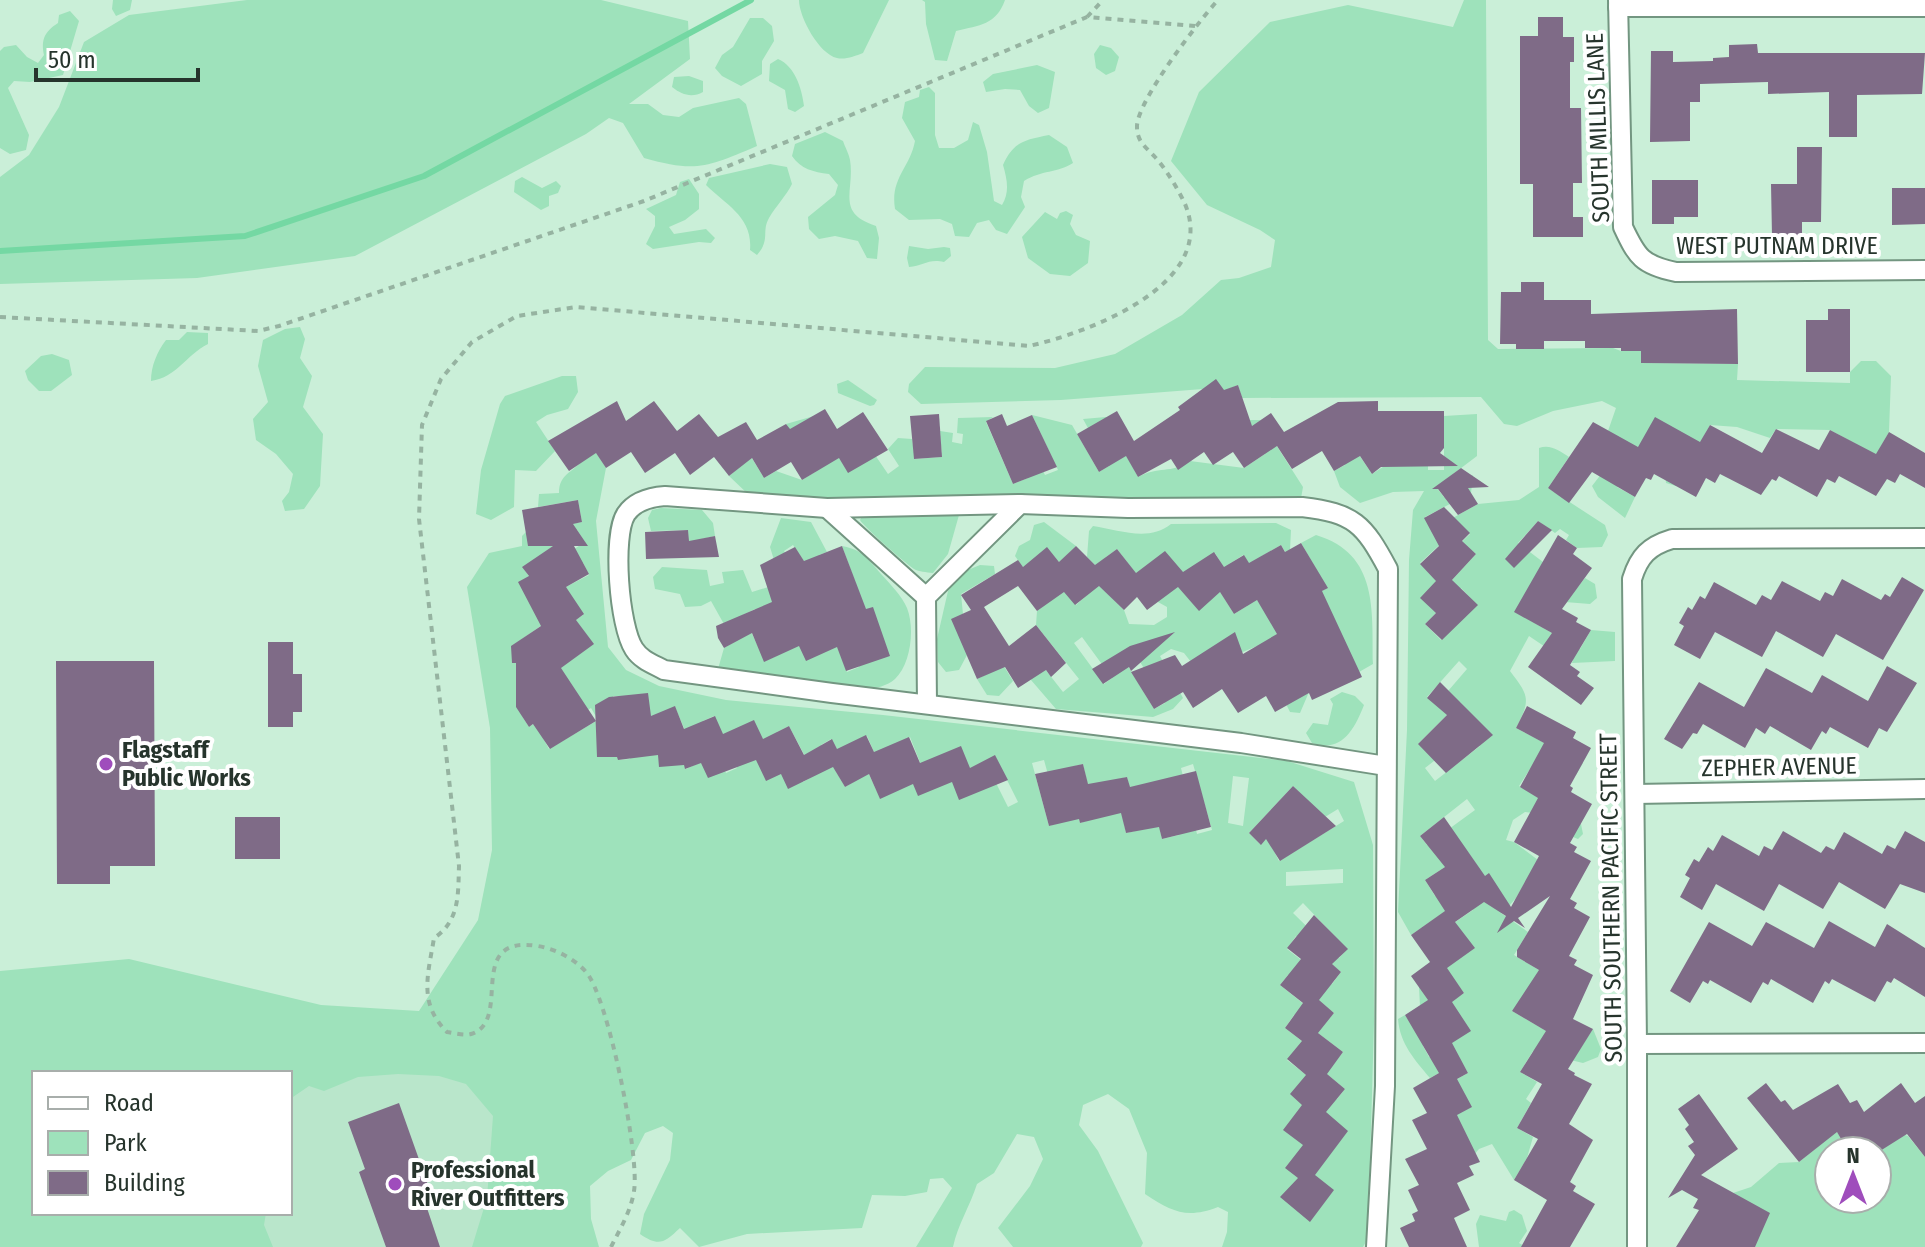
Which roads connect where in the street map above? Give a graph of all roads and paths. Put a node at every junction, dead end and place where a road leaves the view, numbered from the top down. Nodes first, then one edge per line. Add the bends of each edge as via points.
1 (1103, 0) edge
2 (1218, 0) edge
3 (1618, 4) edge
4 (1925, 7) edge
5 (1087, 17) junction
6 (1195, 26) junction
7 (1635, 252) joint
8 (1925, 270) edge
9 (0, 317) edge
10 (1020, 504) junction
11 (827, 508) junction
12 (1925, 538) edge
13 (926, 597) junction
14 (927, 704) junction
15 (1386, 766) junction
16 (1925, 789) edge
17 (1635, 794) junction
18 (1925, 1043) edge
19 (1637, 1044) junction
20 (611, 1247) edge
21 (1376, 1247) edge
22 (1637, 1247) edge

1 - 5 path
2 - 6 path
3 - 4 street
3 - 7 street, SOUTH MILLIS LANE via 1623,227
5 - 6 path
5 - 9 path via 644,201 279,326 258,331
6 - 20 path via 1136,125 1139,141 1185,204 1191,232 1181,264 1132,307 1096,326 1029,346 576,307 517,316 472,342 441,379 422,425 419,519 459,866 458,904 448,929 434,938 426,985 429,1004 447,1032 471,1034 482,1027 499,955 519,945 565,955 586,972 610,1026 636,1171 629,1211
7 - 8 street, WEST PUTNAM DRIVE via 1655,267 1676,272
10 - 11 street
10 - 13 street
10 - 15 street via 1302,507 1354,520 1388,569
11 - 13 street
11 - 14 street via 665,496 639,502 627,513 620,543 619,586 634,650 674,672
12 - 17 street, SOUTH SOUTHERN PACIFIC STREET via 1672,539 1645,551 1632,579
13 - 14 street
14 - 15 street
15 - 21 street via 1385,1086
16 - 17 street, ZEPHER AVENUE
17 - 19 street, SOUTH SOUTHERN PACIFIC STREET
18 - 19 street
19 - 22 street, SOUTH SOUTHERN PACIFIC STREET

